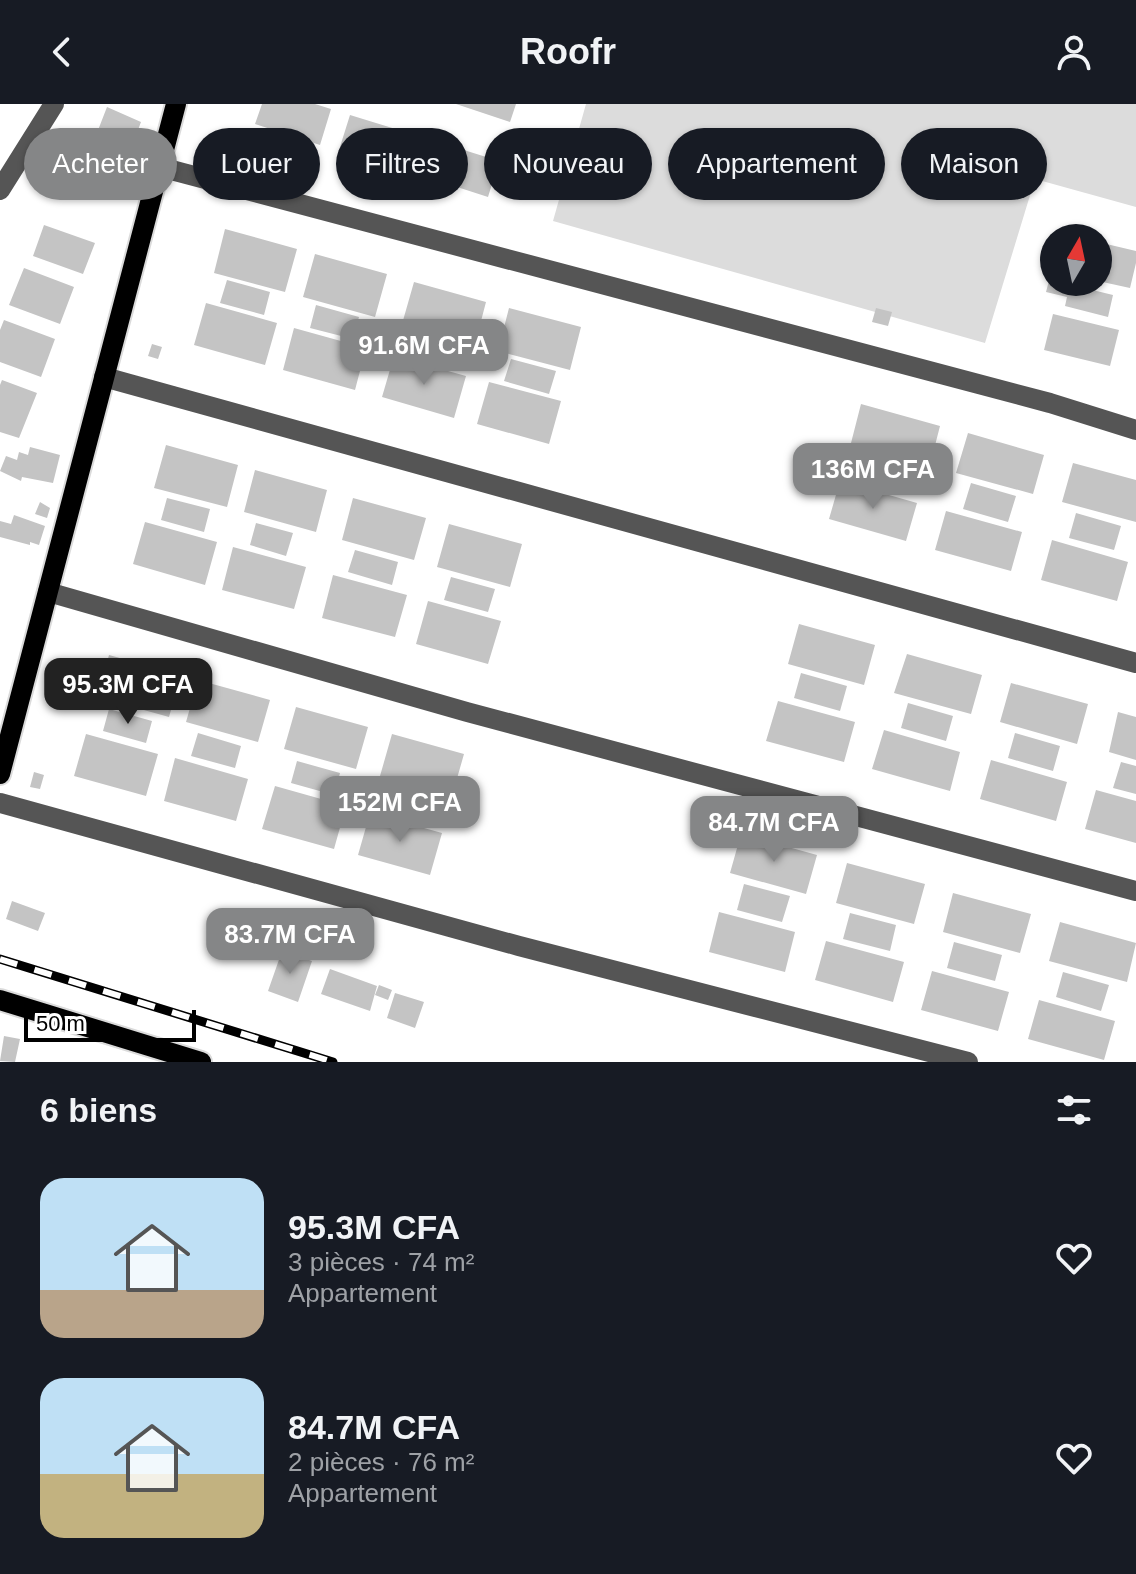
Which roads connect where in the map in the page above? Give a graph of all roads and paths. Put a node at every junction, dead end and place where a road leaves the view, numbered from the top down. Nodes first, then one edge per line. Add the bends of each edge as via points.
1 (54, 104) edge
2 (176, 104) edge
3 (170, 128) edge
4 (6, 170) edge
5 (177, 172) edge
6 (0, 190) edge
7 (151, 200) edge
8 (104, 377) junction
9 (1136, 430) edge
10 (48, 592) junction
11 (1136, 663) edge
12 (0, 774) edge
13 (0, 803) edge
14 (1136, 891) edge
15 (0, 1000) edge
16 (201, 1062) edge
17 (968, 1062) edge

1 - 4 street
2 - 3 main road
4 - 6 street
5 - 9 street
7 - 8 main road
8 - 10 main road
8 - 11 street
10 - 12 main road
10 - 14 street via 482,717
13 - 17 street
15 - 16 main road

